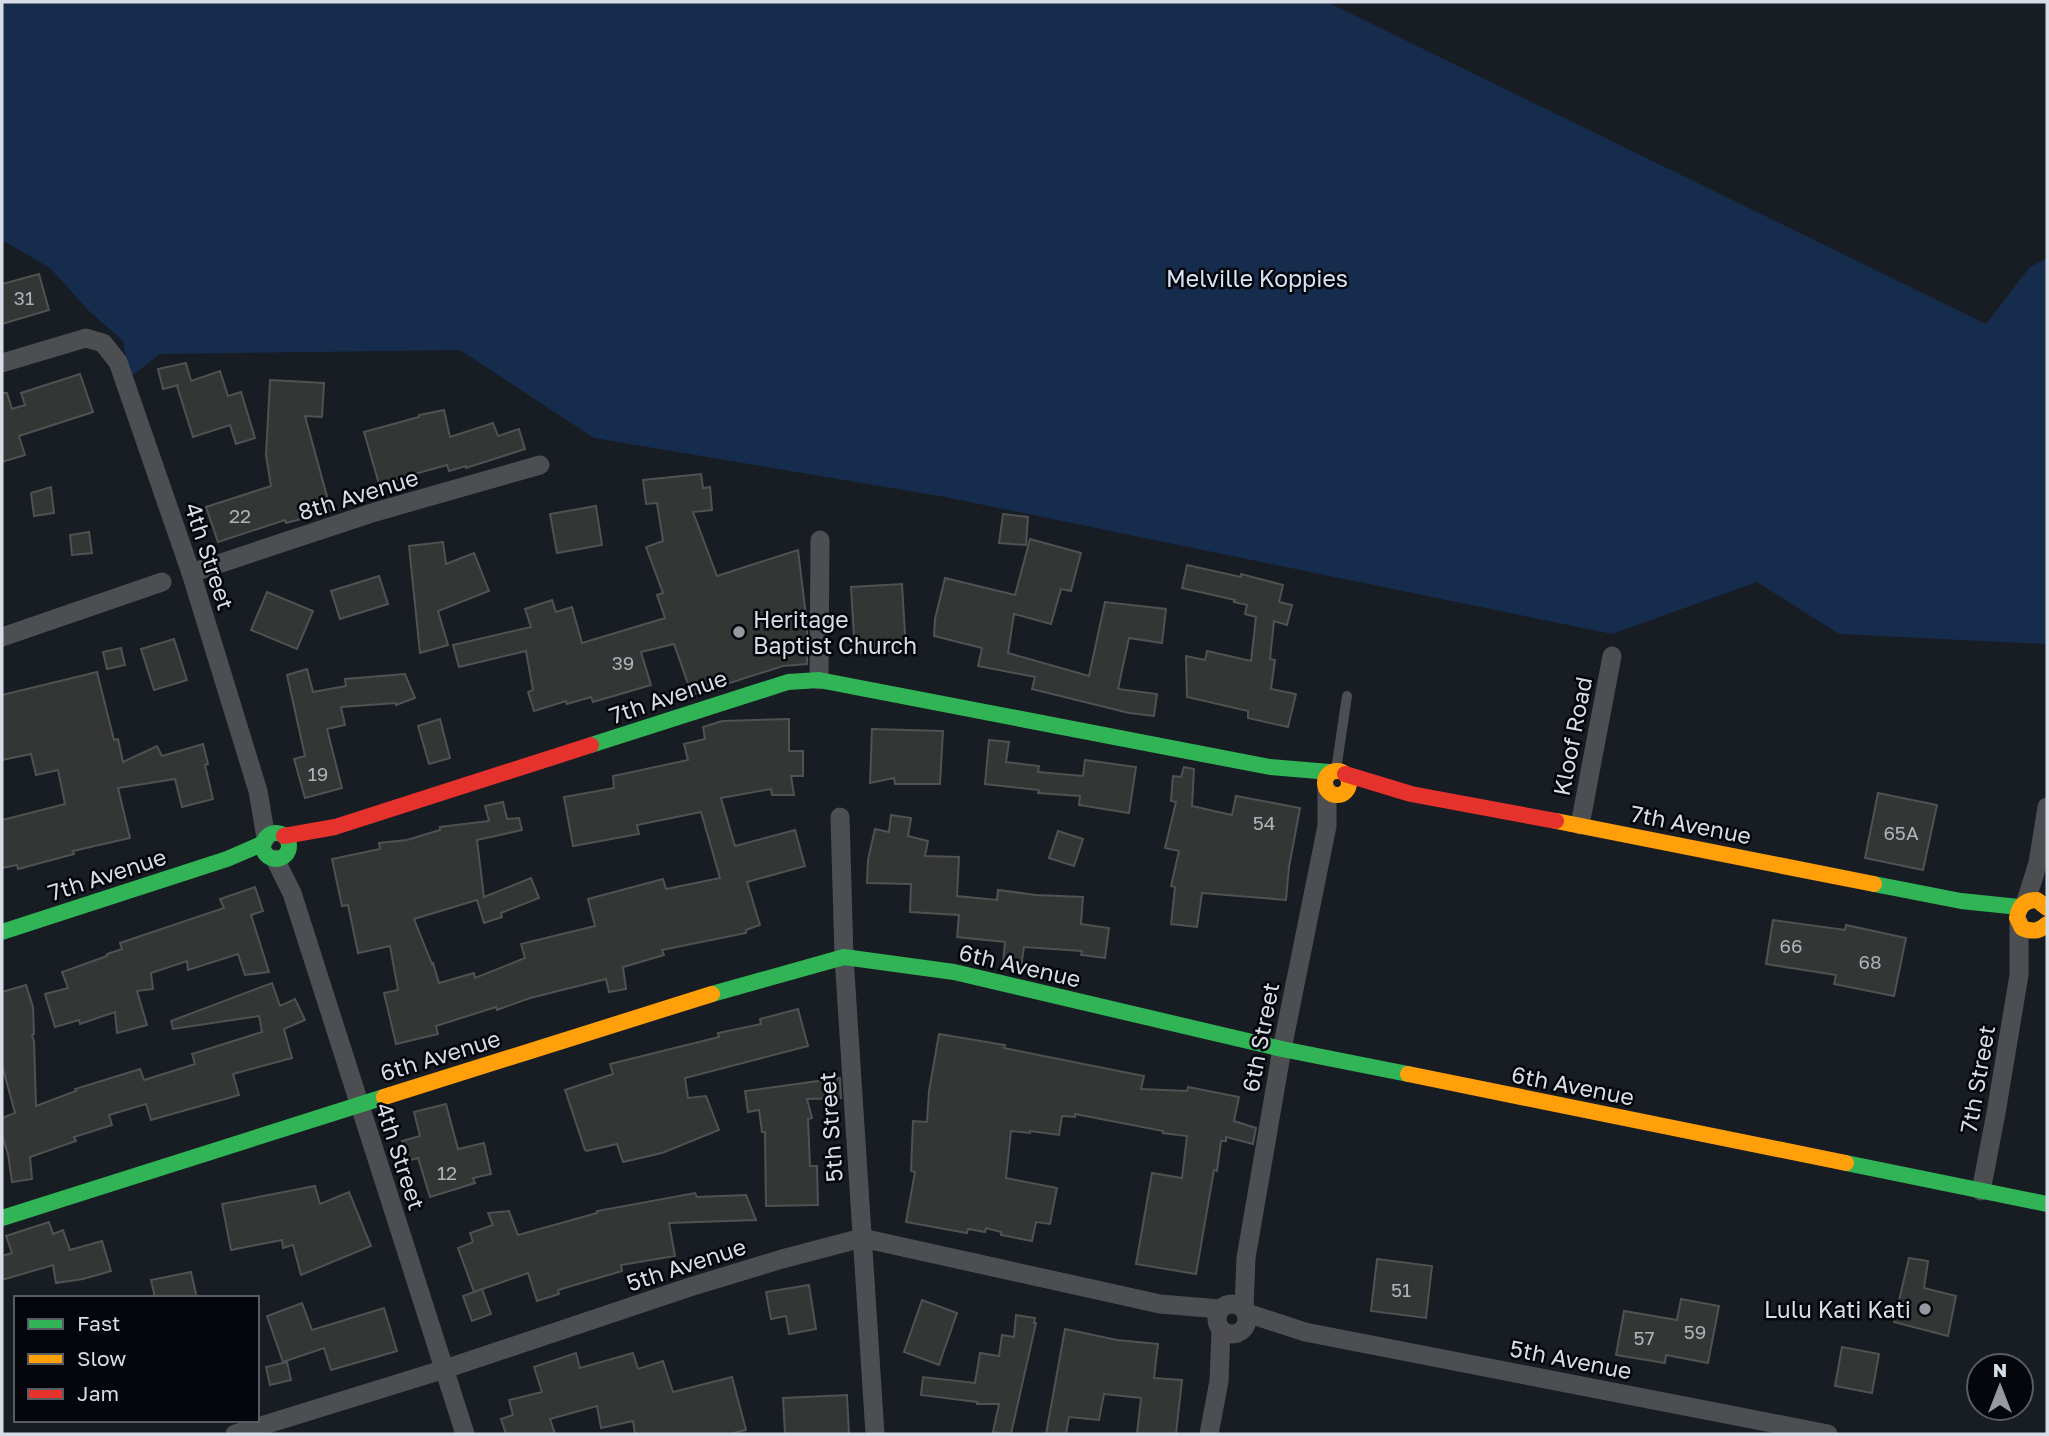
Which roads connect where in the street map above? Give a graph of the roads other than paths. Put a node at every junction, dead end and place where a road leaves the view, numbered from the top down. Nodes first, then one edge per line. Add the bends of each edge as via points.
1 (2, 363) edge
2 (540, 465) dead end
3 (820, 540) dead end
4 (191, 573) junction
5 (162, 582) dead end
6 (2, 637) edge
7 (1612, 656) dead end
8 (819, 680) junction
9 (1347, 695) dead end
10 (1336, 783) junction
11 (2047, 807) edge
12 (840, 817) dead end
13 (1580, 825) junction
14 (276, 846) junction
15 (2028, 910) edge
16 (2045, 926) edge
17 (2, 932) edge
18 (844, 957) junction
19 (2019, 975) junction
20 (1282, 1049) junction
21 (359, 1105) junction
22 (1981, 1191) junction
23 (2047, 1204) edge
24 (2, 1218) edge
25 (862, 1238) junction
26 (1232, 1319) junction
27 (445, 1369) junction
28 (235, 1434) edge
29 (466, 1434) edge
30 (875, 1434) edge
31 (1209, 1434) edge
32 (1828, 1434) edge

1 - 4 street, 4th Street via 86,338 103,343 118,362
2 - 4 street, 8th Avenue via 375,512
3 - 8 street
4 - 14 street, 4th Street
5 - 6 street
7 - 13 street, Kloof Road
8 - 10 street, 7th Avenue
8 - 14 street, 7th Avenue via 788,682 738,697
9 - 10 lane
10 - 13 street, 7th Avenue
10 - 20 street, 6th Street
11 - 15 street, 7th Street
12 - 18 street, 5th Street
13 - 15 street, 7th Avenue via 1961,901
14 - 17 street, 7th Avenue
14 - 21 street, 4th Street
15 - 16 street, 7th Avenue via 2027,931
15 - 19 street, 7th Street
16 - 19 street, 7th Street
18 - 20 street, 6th Avenue via 954,972
18 - 21 street, 6th Avenue via 681,1003
18 - 25 street, 5th Street
19 - 22 street, 7th Street
20 - 22 street, 6th Avenue
20 - 26 street, 6th Street
21 - 24 street, 6th Avenue
21 - 27 street, 4th Street
22 - 23 street, 6th Avenue
25 - 26 street, 5th Avenue
25 - 27 street, 5th Avenue via 690,1287
25 - 30 street, 5th Street
26 - 31 street, 6th Street
26 - 32 street, 5th Avenue
27 - 28 street, 5th Avenue
27 - 29 street, 4th Street

